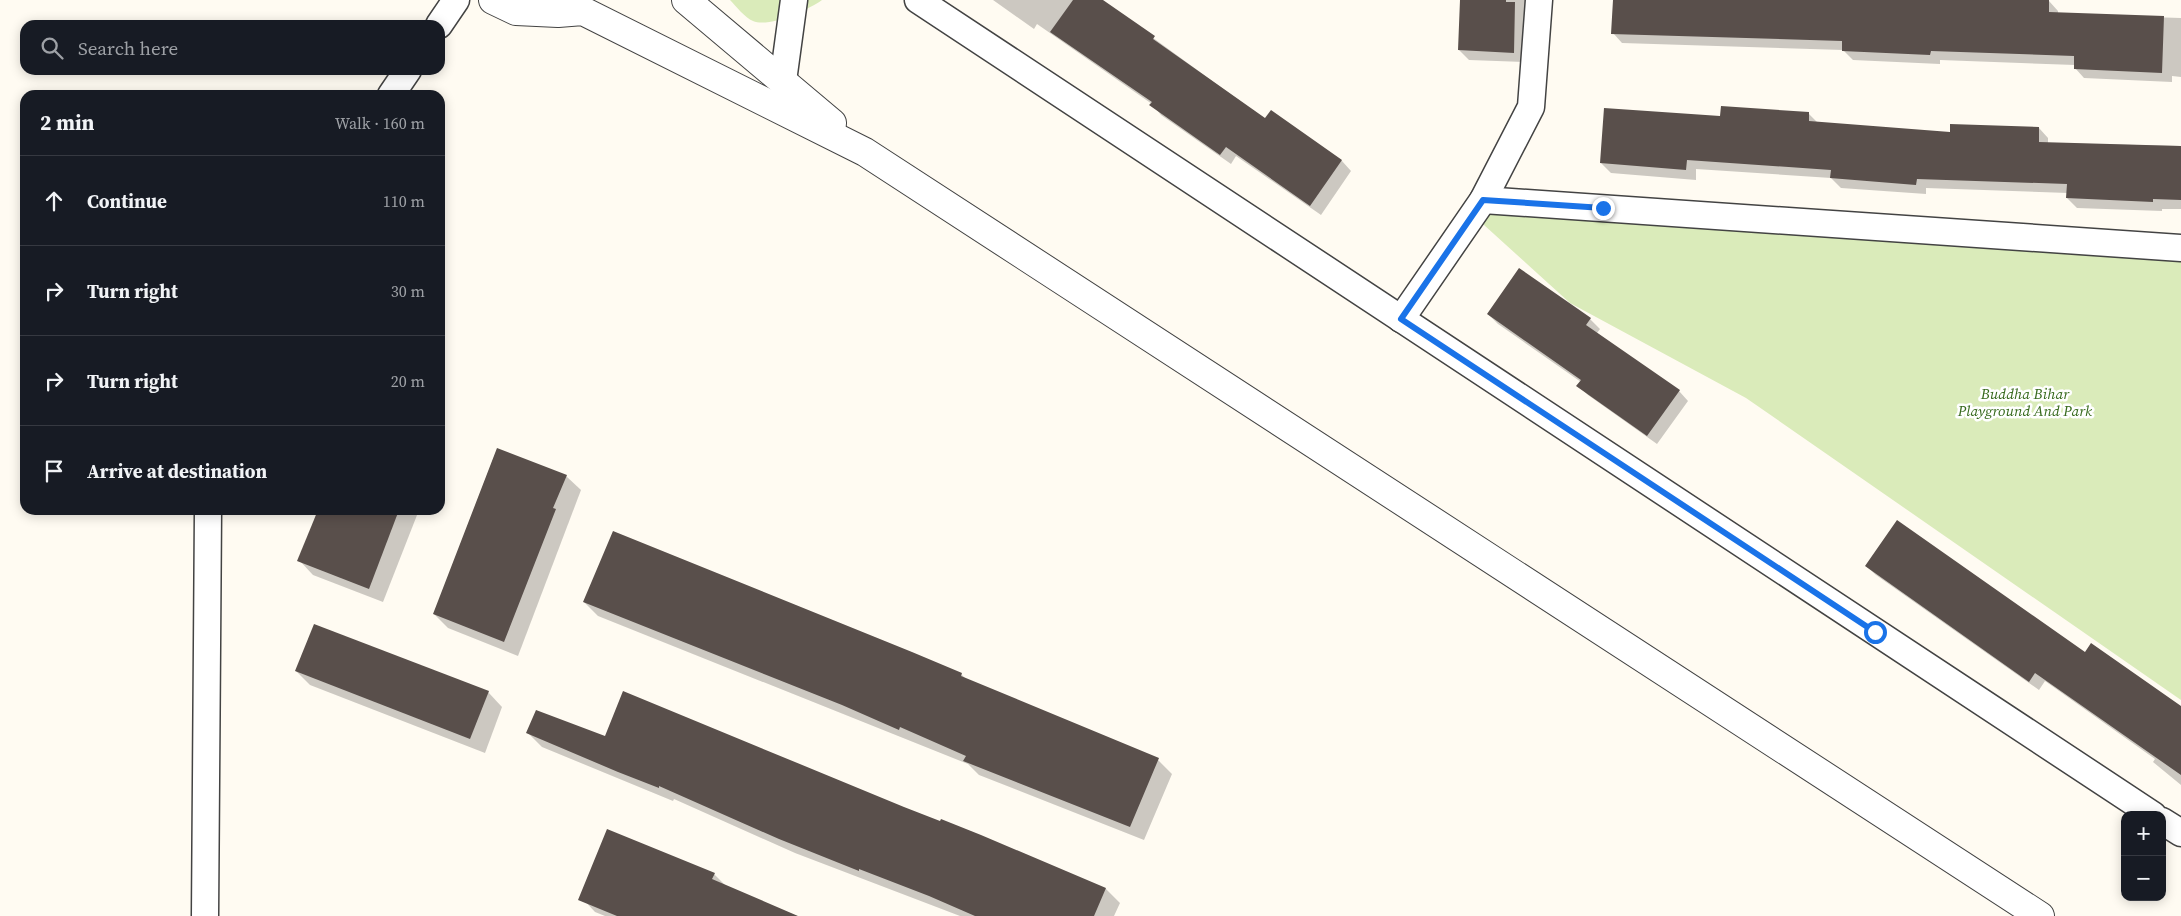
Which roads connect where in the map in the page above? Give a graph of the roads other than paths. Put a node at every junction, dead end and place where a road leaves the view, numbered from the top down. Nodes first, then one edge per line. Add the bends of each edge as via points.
1 (456, 0) edge
2 (493, 0) edge
3 (686, 0) edge
4 (794, 0) edge
5 (918, 0) edge
6 (1540, 0) edge
7 (589, 5) edge
8 (442, 20) edge
9 (404, 75) edge
10 (783, 82) junction
11 (394, 90) edge
12 (865, 152) junction
13 (1483, 200) junction
14 (2181, 248) edge
15 (1401, 319) junction
16 (208, 515) edge
17 (2147, 811) edge
18 (2166, 824) edge
19 (2181, 833) edge
20 (205, 916) edge
21 (2040, 916) edge

1 - 8 street
2 - 7 street via 516,11 558,13
3 - 10 street
4 - 10 street
5 - 15 street
6 - 13 street via 1531,107
7 - 12 street
9 - 11 street
10 - 12 street
12 - 21 street
13 - 14 street
13 - 15 street
15 - 17 street
16 - 20 street
18 - 19 street

